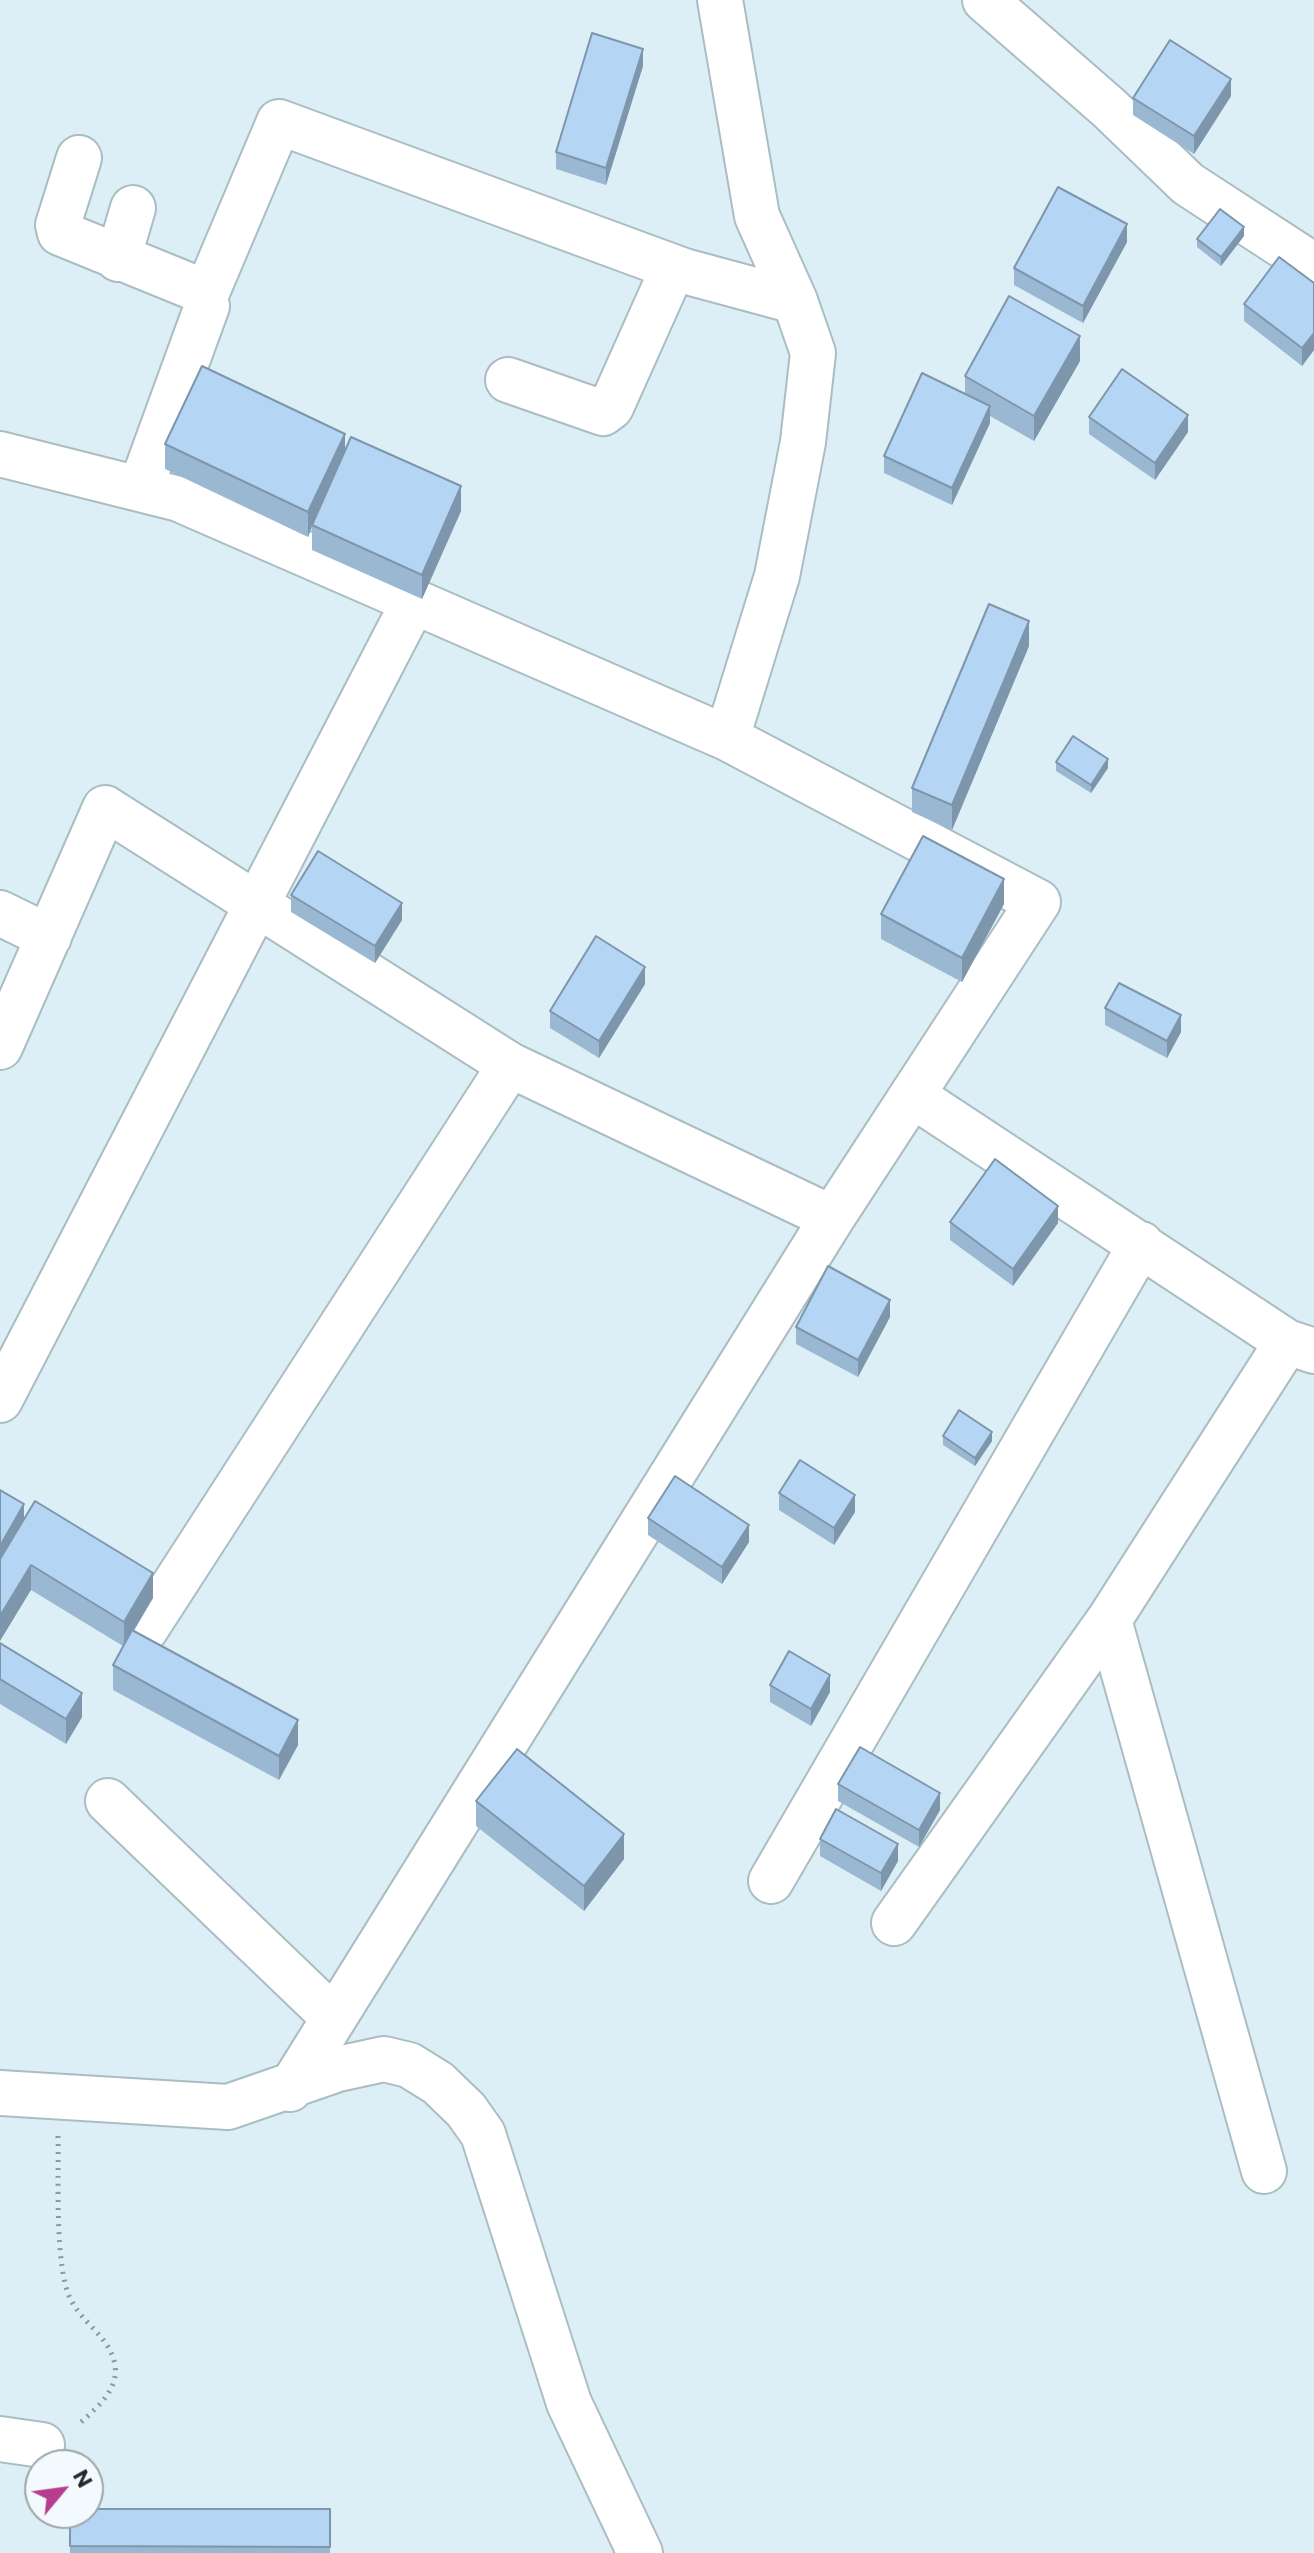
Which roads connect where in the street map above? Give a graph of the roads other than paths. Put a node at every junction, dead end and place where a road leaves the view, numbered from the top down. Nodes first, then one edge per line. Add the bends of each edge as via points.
1 (720, 0) edge
2 (985, 0) edge
3 (79, 158) dead end
4 (133, 208) dead end
5 (118, 259) junction
6 (1314, 266) edge
7 (684, 271) junction
8 (205, 297) junction
9 (795, 301) junction
10 (508, 380) dead end
11 (0, 454) edge
12 (141, 487) junction
13 (413, 603) junction
14 (727, 738) junction
15 (260, 904) junction
16 (0, 913) edge
17 (49, 937) junction
18 (0, 1047) edge
19 (510, 1065) junction
20 (912, 1095) junction
21 (832, 1218) junction
22 (1141, 1244) junction
23 (1300, 1346) edge
24 (0, 1400) edge
25 (1109, 1620) junction
26 (145, 1630) dead end
27 (108, 1801) dead end
28 (771, 1881) dead end
29 (894, 1923) dead end
30 (334, 2018) junction
31 (290, 2089) junction
32 (0, 2093) edge
33 (1264, 2171) dead end
34 (56, 2438) road end
35 (0, 2439) edge
36 (640, 2553) edge

1 - 9 street via 757,216
2 - 6 street via 1188,184
3 - 5 street via 60,233
4 - 5 street
5 - 8 street via 195,288
7 - 8 street via 279,122
7 - 9 street
7 - 10 street via 670,275 611,407 603,413
8 - 12 street via 206,316
9 - 14 street via 813,353 803,442 777,576
11 - 12 street
12 - 13 street
13 - 14 street
13 - 15 street
14 - 20 street via 1038,902
15 - 17 street via 105,808
15 - 19 street
15 - 24 street
16 - 17 street
17 - 18 street
19 - 21 street
19 - 26 street
20 - 21 street
20 - 22 street
21 - 30 street
22 - 23 street
22 - 28 street
23 - 25 street
25 - 29 street
25 - 33 street
27 - 30 street
30 - 31 street
31 - 32 street via 228,2107
31 - 36 street via 338,2069 384,2059 409,2065 438,2083 466,2110 483,2134 569,2403
34 - 35 street

